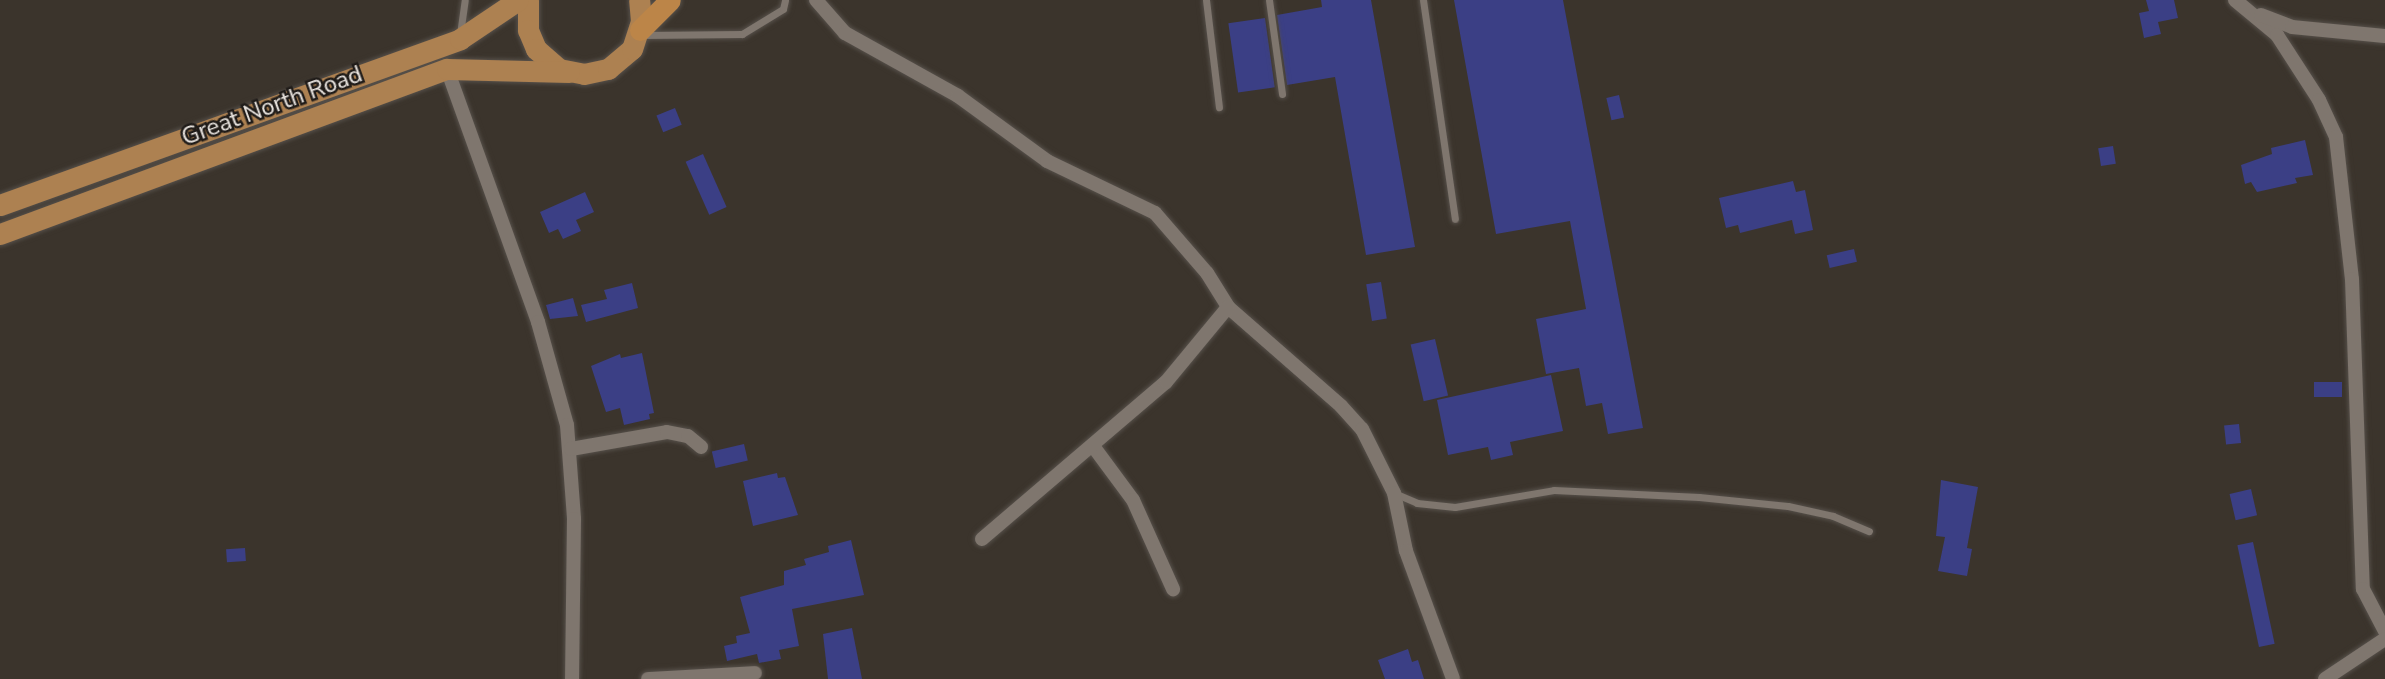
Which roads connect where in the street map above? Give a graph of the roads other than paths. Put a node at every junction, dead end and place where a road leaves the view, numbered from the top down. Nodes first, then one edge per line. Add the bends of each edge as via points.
1 (465, 0) edge
2 (518, 0) edge
3 (528, 0) edge
4 (639, 0) edge
5 (670, 0) edge
6 (785, 0) edge
7 (817, 0) edge
8 (1206, 0) edge
9 (1269, 0) edge
10 (1423, 0) edge
11 (2235, 0) edge
12 (2250, 10) junction
13 (639, 33) junction
14 (2385, 36) edge
15 (460, 39) junction
16 (447, 69) junction
17 (569, 72) junction
18 (1282, 94) dead end
19 (1219, 107) dead end
20 (0, 205) edge
21 (1455, 219) dead end
22 (0, 234) edge
23 (1228, 307) junction
24 (1093, 446) junction
25 (701, 447) dead end
26 (571, 449) junction
27 (1394, 493) junction
28 (1869, 531) dead end
29 (982, 540) dead end
30 (1173, 589) dead end
31 (2385, 631) edge
32 (2385, 639) edge
33 (755, 673) dead end
34 (572, 679) edge
35 (648, 679) edge
36 (1453, 679) edge
37 (2325, 679) edge

1 - 15 lane
2 - 15 main road, Great North Road
3 - 17 main road via 531,40 542,57
4 - 13 main road
5 - 13 highway
6 - 13 lane via 783,9 742,34
7 - 23 street via 845,33 958,96 1047,161 1154,213 1207,273
8 - 19 lane
9 - 18 lane
10 - 21 lane
11 - 12 street
12 - 14 street via 2292,27
12 - 31 street via 2292,55 2336,136 2352,279 2363,589
13 - 17 main road, Great North Road via 627,55 608,69
15 - 20 main road, Great North Road
16 - 17 main road, Great North Road
16 - 22 main road, Great North Road
16 - 26 street via 538,322
23 - 24 street via 1166,382
23 - 27 street via 1362,429
24 - 29 street
24 - 30 street via 1133,500
25 - 26 street via 688,436 667,432
26 - 34 street
27 - 28 lane via 1417,503 1455,506 1553,490 1699,497 1788,506 1833,516
27 - 36 street via 1406,551
32 - 37 street
33 - 35 street

